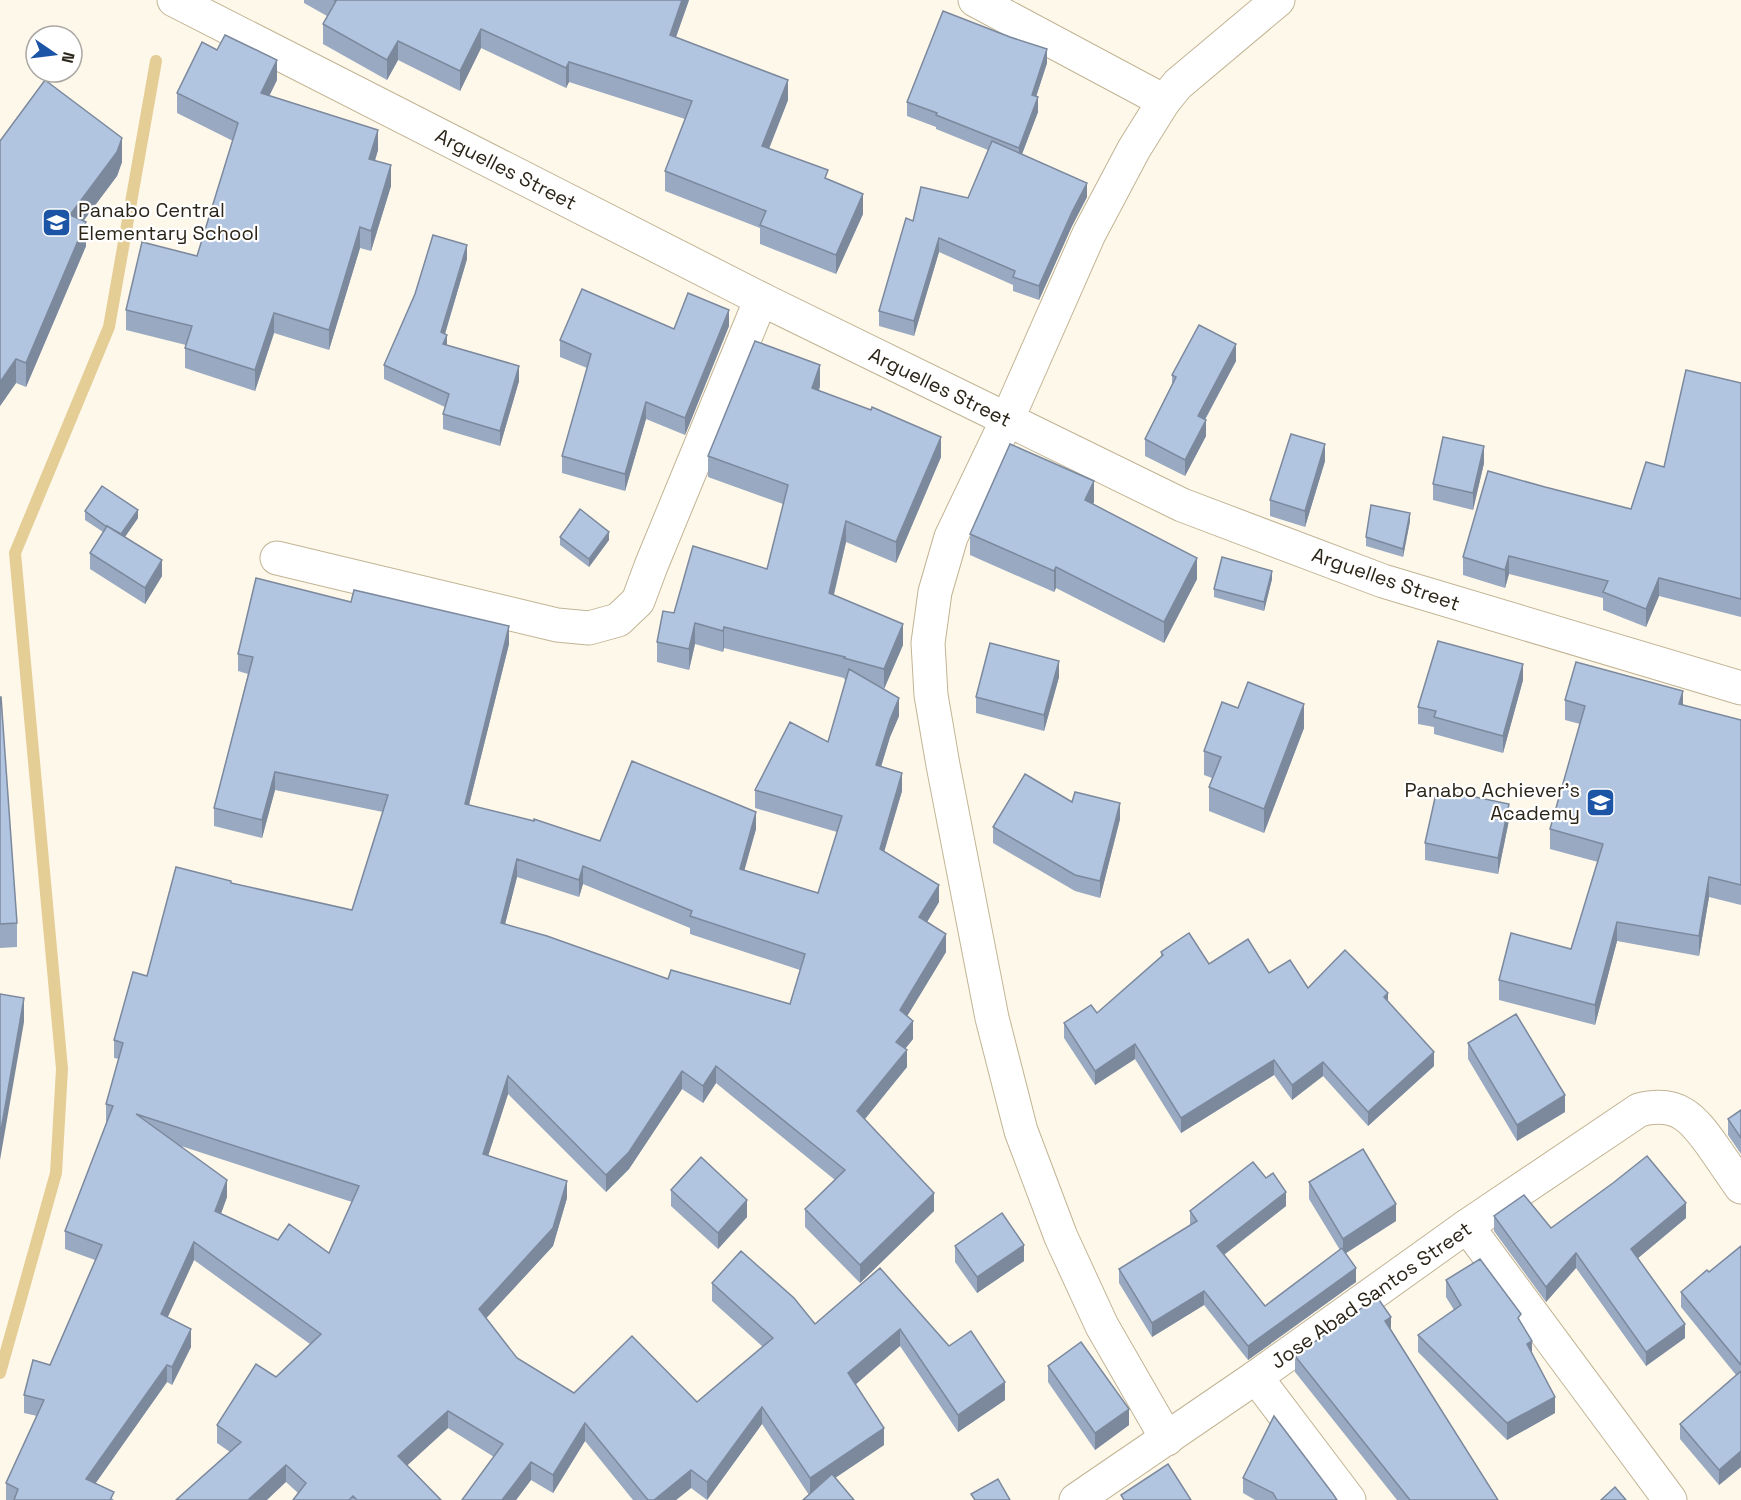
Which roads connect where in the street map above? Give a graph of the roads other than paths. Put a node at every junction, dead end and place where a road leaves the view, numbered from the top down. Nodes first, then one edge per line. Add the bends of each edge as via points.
1 (176, 0) edge
2 (975, 0) edge
3 (1278, 0) edge
4 (1164, 101) junction
5 (761, 299) junction
6 (1007, 420) junction
7 (277, 558) dead end
8 (1741, 688) edge
9 (1741, 1187) edge
10 (1467, 1226) junction
11 (1256, 1377) junction
12 (1167, 1439) junction
13 (1076, 1500) edge
14 (1349, 1500) edge
15 (1670, 1500) edge

1 - 5 street, Arguelles Street
2 - 4 street
3 - 4 street via 1178,84
4 - 6 street via 1089,234
5 - 6 street, Arguelles Street
5 - 7 street via 638,601 618,620 589,628 557,625
6 - 8 street, Arguelles Street via 1182,506 1383,581
6 - 12 street via 951,537 935,592 928,643 931,695 992,1018 1021,1131 1061,1237 1102,1326
9 - 10 street, Jose Abad Santos Street via 1698,1124 1673,1109 1654,1106 1639,1110
10 - 11 street, Jose Abad Santos Street
10 - 15 street
11 - 12 street, Jose Abad Santos Street
11 - 14 street
12 - 13 street, Jose Abad Santos Street

